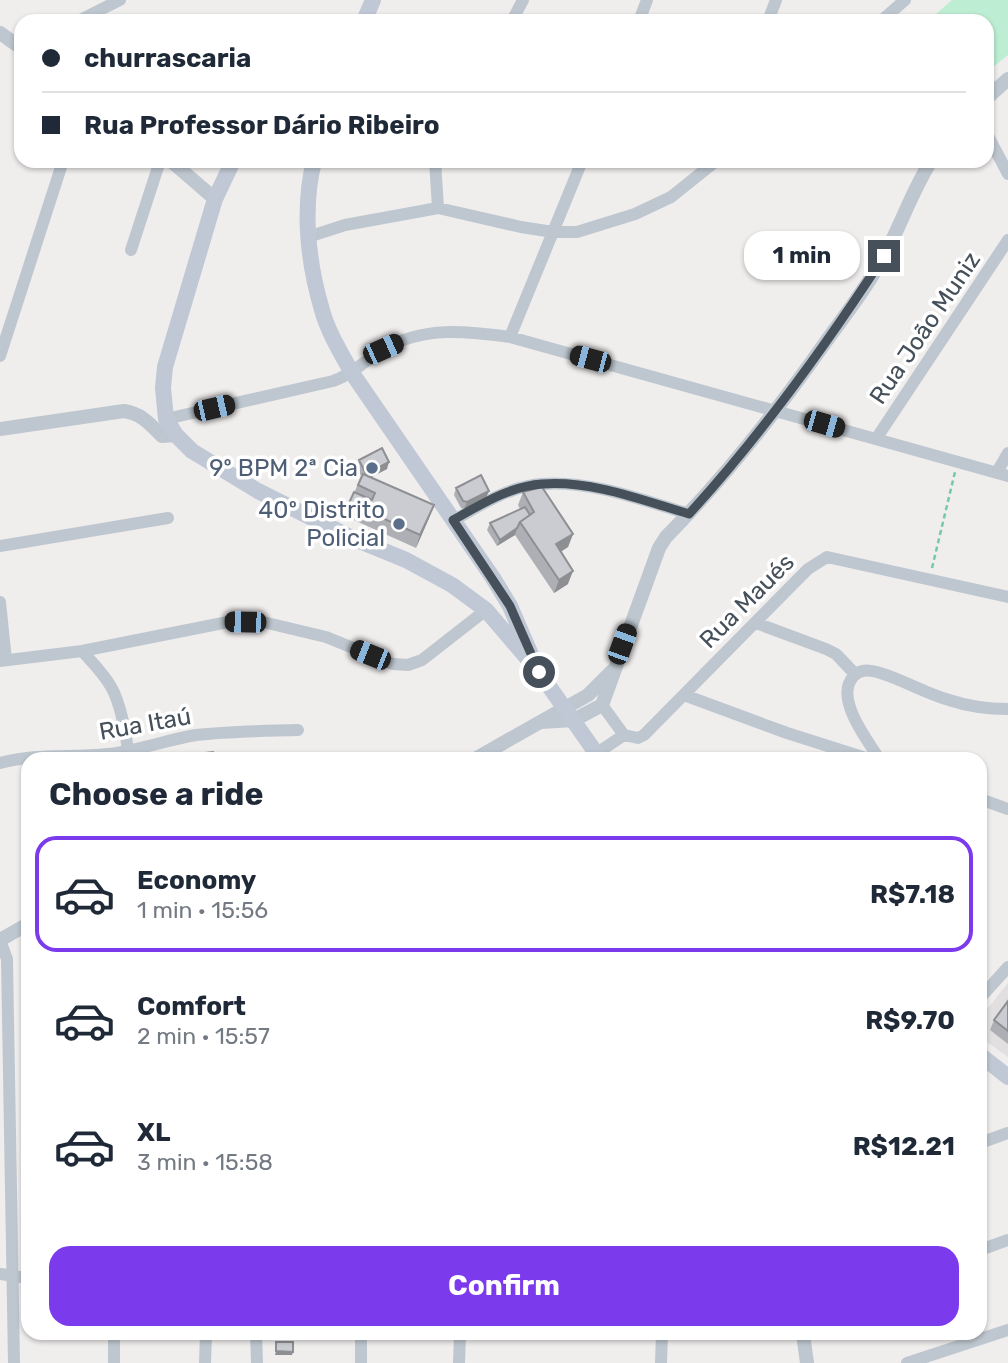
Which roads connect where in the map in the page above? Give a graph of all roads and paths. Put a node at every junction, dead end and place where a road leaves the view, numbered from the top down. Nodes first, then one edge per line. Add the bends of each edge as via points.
1 (120, 0) edge
2 (905, 0) edge
3 (92, 14) edge
4 (889, 14) edge
5 (1008, 79) edge
6 (994, 91) edge
7 (994, 147) edge
8 (61, 168) edge
9 (158, 168) edge
10 (179, 168) edge
11 (230, 168) edge
12 (313, 168) edge
13 (435, 168) edge
14 (579, 168) edge
15 (703, 168) edge
16 (708, 168) edge
17 (926, 168) edge
18 (701, 174) junction
19 (1008, 174) edge
20 (215, 198) junction
21 (438, 208) junction
22 (553, 232) junction
23 (308, 237) junction
24 (1008, 240) edge
25 (131, 250) dead end
26 (510, 337) junction
27 (0, 356) edge
28 (352, 373) junction
29 (775, 411) junction
30 (166, 418) junction
31 (0, 429) edge
32 (176, 435) junction
33 (876, 439) junction
34 (1008, 453) edge
35 (958, 462) junction
36 (1002, 474) edge
37 (689, 514) junction
38 (168, 517) dead end
39 (453, 520) junction
40 (0, 546) edge
41 (485, 566) junction
42 (929, 578) junction
43 (459, 591) junction
44 (1008, 597) edge
45 (0, 602) edge
46 (486, 610) junction
47 (756, 623) junction
48 (82, 651) junction
49 (3, 660) edge
50 (613, 670) junction
51 (539, 672) junction
52 (855, 674) junction
53 (684, 695) junction
54 (602, 705) junction
55 (1008, 709) edge
56 (569, 714) junction
57 (298, 730) dead end
58 (624, 735) junction
59 (128, 752) edge
60 (142, 752) edge
61 (487, 752) edge
62 (596, 752) edge
63 (604, 752) edge
64 (847, 752) edge
65 (875, 752) edge
66 (21, 759) edge
67 (0, 762) edge
68 (987, 802) edge
69 (1008, 809) edge
70 (21, 928) edge
71 (0, 940) edge
72 (1008, 967) edge
73 (987, 990) edge
74 (987, 1060) edge
75 (1008, 1077) edge
76 (1008, 1133) edge
77 (987, 1140) edge
78 (1008, 1240) edge
79 (987, 1248) edge
80 (6, 1275) edge
81 (1008, 1330) edge
82 (987, 1337) edge
83 (114, 1340) edge
84 (206, 1340) edge
85 (256, 1340) edge
86 (361, 1340) edge
87 (460, 1340) edge
88 (662, 1340) edge
89 (804, 1340) edge
90 (977, 1340) edge
91 (14, 1363) edge
92 (114, 1363) edge
93 (205, 1363) edge
94 (257, 1363) edge
95 (361, 1363) edge
96 (460, 1363) edge
97 (662, 1363) edge
98 (807, 1363) edge
99 (907, 1363) edge

1 - 3 street
2 - 4 street
5 - 6 street
7 - 19 street
8 - 27 street
9 - 25 street
10 - 20 street
11 - 20 main road
12 - 23 main road
13 - 21 street
14 - 22 street
15 - 18 street
16 - 18 street
17 - 29 street via 884,256
18 - 22 street via 671,197 635,214 600,227
20 - 30 main road via 165,368
21 - 22 street
21 - 23 street via 345,225
22 - 26 street
23 - 28 main road via 322,312
24 - 33 street, Rua João Muniz
26 - 28 street via 429,332 383,349
26 - 29 street
28 - 30 street
28 - 39 main road
29 - 33 street
29 - 37 street
30 - 32 main road
31 - 32 street via 124,411 147,420 162,436
32 - 43 main road via 192,451 258,491 406,560
33 - 35 street
34 - 36 street
35 - 36 street
35 - 42 path
37 - 39 street via 597,489 540,484 487,501
37 - 50 street via 659,548
38 - 40 street
39 - 41 main road
41 - 43 main road via 482,586 472,592
41 - 51 main road via 510,606
42 - 44 street, Rua Maués
42 - 47 street, Rua Maués via 827,558 808,569
43 - 46 main road
45 - 49 street
46 - 48 street via 422,660 408,665 393,664 326,637 262,622 228,622
46 - 51 main road
47 - 52 street via 836,654
47 - 53 street, Rua Maués
48 - 49 street
48 - 59 street via 112,688
50 - 54 street
50 - 56 street
51 - 56 main road
52 - 55 street via 876,672 949,700
52 - 65 street via 848,683 848,703
53 - 58 street, Rua Maués via 645,735
53 - 64 street
54 - 56 street
54 - 58 street
56 - 61 street via 541,722
56 - 62 main road
57 - 60 street, Rua Itaú via 195,736
58 - 63 street, Rua Maués
66 - 67 street, Rua Itaú
68 - 69 street
70 - 71 street
71 - 80 street via 7,960
72 - 73 street
74 - 75 main road
76 - 77 street
78 - 79 street
80 - 91 street
81 - 82 street
83 - 92 street
84 - 93 street
85 - 94 street
86 - 95 street
87 - 96 street
88 - 97 street
89 - 98 street
90 - 99 street

